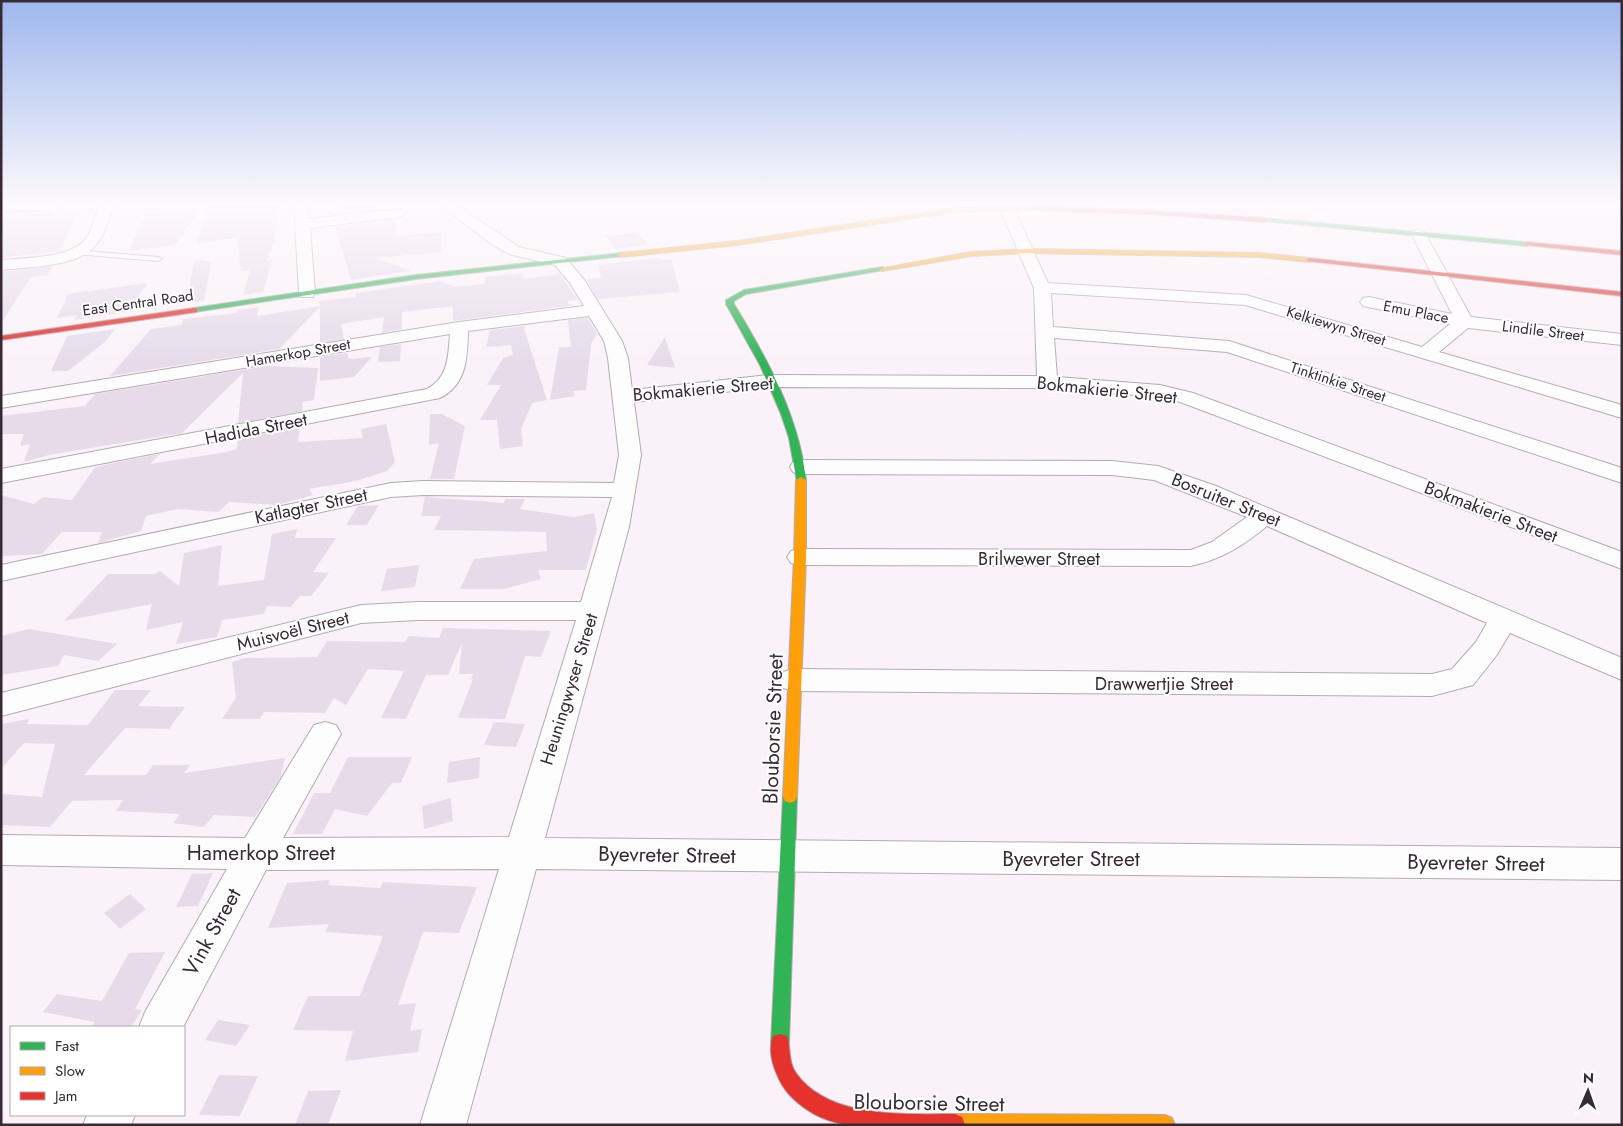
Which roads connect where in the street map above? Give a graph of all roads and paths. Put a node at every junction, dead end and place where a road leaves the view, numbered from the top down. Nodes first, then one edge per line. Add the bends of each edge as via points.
1 (55, 258) edge
2 (141, 258) edge
3 (305, 258) edge
4 (546, 258) edge
5 (594, 258) edge
6 (950, 258) edge
7 (1028, 258) edge
8 (1277, 258) edge
9 (1430, 258) edge
10 (158, 259) dead end
11 (560, 261) junction
12 (1, 265) edge
13 (1438, 274) junction
14 (1042, 288) junction
15 (308, 293) junction
16 (1622, 294) edge
17 (1369, 302) dead end
18 (595, 310) junction
19 (1464, 322) junction
20 (459, 326) junction
21 (1046, 332) junction
22 (1, 338) edge
23 (1622, 340) edge
24 (1426, 353) junction
25 (769, 381) junction
26 (1048, 382) junction
27 (623, 396) junction
28 (1, 402) edge
29 (1622, 412) edge
30 (801, 467) junction
31 (1, 476) edge
32 (1622, 476) edge
33 (626, 490) junction
34 (1264, 515) junction
35 (800, 557) junction
36 (1622, 561) edge
37 (1, 573) edge
38 (593, 611) junction
39 (1504, 619) junction
40 (1622, 670) edge
41 (794, 680) junction
42 (1, 705) edge
43 (325, 734) dead end
44 (1, 850) edge
45 (521, 853) junction
46 (255, 854) junction
47 (787, 856) junction
48 (1622, 864) edge
49 (161, 1026) edge
50 (442, 1125) edge
51 (1165, 1125) edge

1 - 12 street
2 - 10 lane
3 - 15 street
4 - 11 street
5 - 11 street, East Central Road
6 - 25 street, Blouborsie Street via 737,294 730,304 752,338
7 - 14 street
8 - 13 street
9 - 13 street
11 - 15 street, East Central Road
11 - 18 street, Heuningwyser Street
13 - 16 street
13 - 19 street
14 - 21 street
14 - 24 street, Kelkiewyn Street via 1246,300
15 - 22 street, East Central Road
17 - 19 street, Emu Place
18 - 20 street, Hamerkop Street
18 - 27 street, Heuningwyser Street via 613,340
19 - 23 street, Lindile Street
19 - 24 street
20 - 28 street, Hamerkop Street
20 - 31 street, Hadida Street via 453,380 434,394
21 - 26 street
21 - 32 street, Tinktinkie Street via 1229,347
24 - 29 street, Kelkiewyn Street
25 - 26 street, Bokmakierie Street
25 - 27 street, Bokmakierie Street
25 - 30 street, Blouborsie Street via 793,435
26 - 36 street, Bokmakierie Street via 1160,391 1186,398
27 - 33 street, Heuningwyser Street via 630,455
30 - 34 street, Bosruiter Street via 1142,470 1173,477
30 - 35 street, Blouborsie Street
33 - 37 street, Katlagter Street via 391,490
33 - 38 street, Heuningwyser Street
34 - 35 street, Brilwewer Street via 1214,553 1191,558
34 - 39 street, Bosruiter Street
35 - 41 street, Blouborsie Street
38 - 42 street, Muisvoël Street via 361,614
38 - 45 street, Heuningwyser Street
39 - 40 street, Bosruiter Street
39 - 41 street, Drawwertjie Street via 1486,649 1462,677 1432,685
41 - 47 street, Blouborsie Street
43 - 46 street, Vink Street
44 - 46 street, Hamerkop Street
45 - 46 street, Hamerkop Street
45 - 47 street, Byevreter Street
45 - 50 street, Heuningwyser Street
46 - 49 street, Vink Street
47 - 48 street, Byevreter Street
47 - 51 street, Blouborsie Street via 779,1056 787,1079 811,1108 834,1120 871,1124

